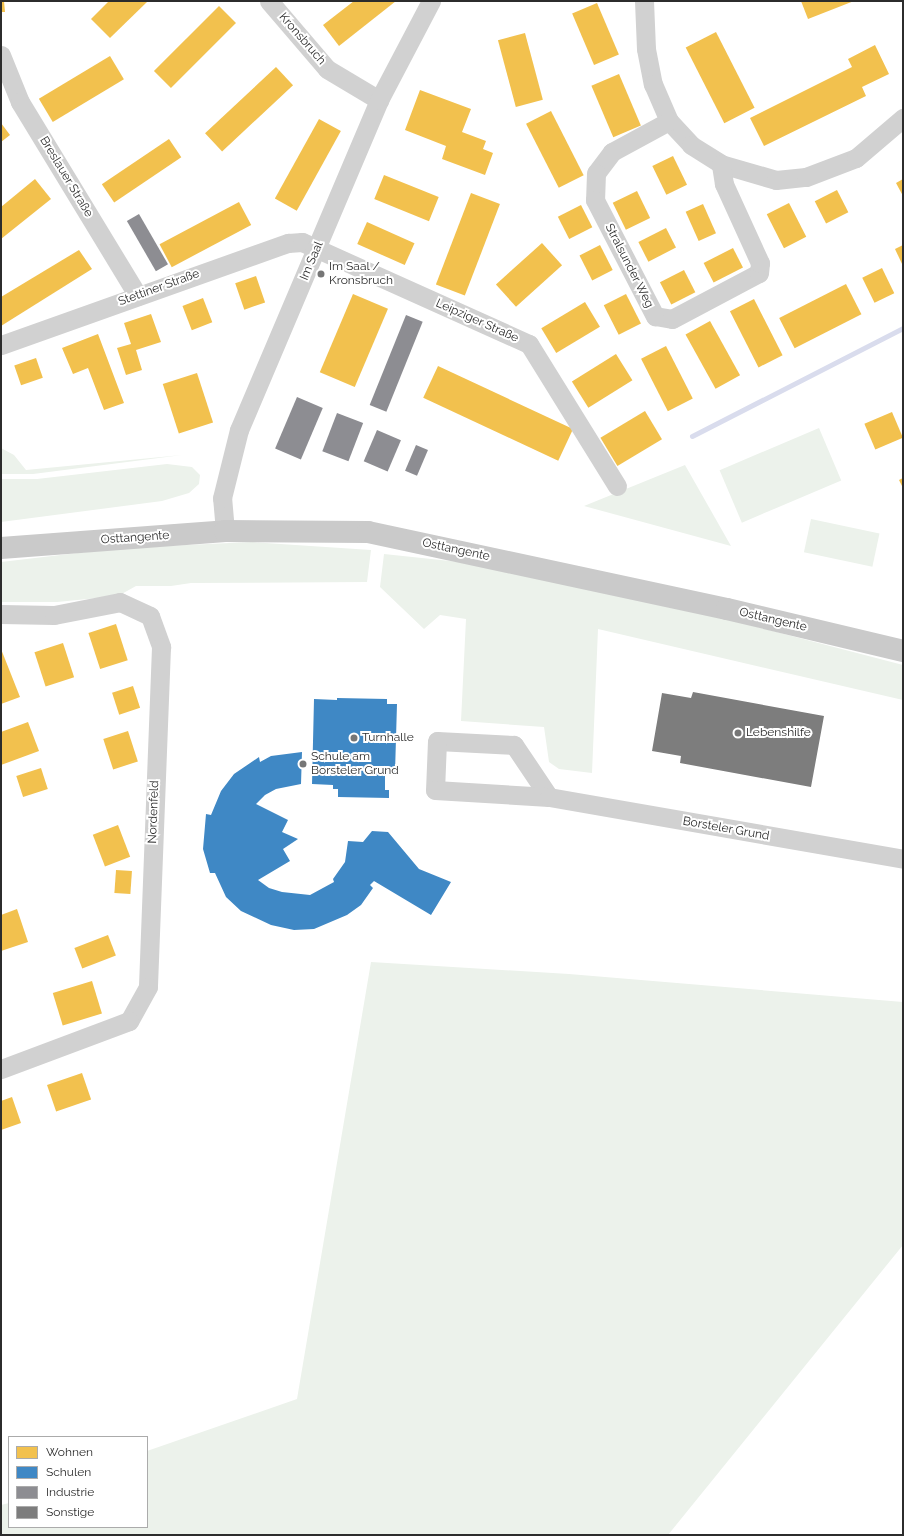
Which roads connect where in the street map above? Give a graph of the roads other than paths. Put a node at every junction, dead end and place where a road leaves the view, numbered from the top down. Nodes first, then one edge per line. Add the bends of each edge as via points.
1 (269, 1) edge
2 (431, 1) edge
3 (644, 1) edge
4 (1, 55) edge
5 (379, 100) junction
6 (903, 118) edge
7 (669, 121) junction
8 (721, 164) junction
9 (318, 248) junction
10 (138, 296) junction
11 (1, 345) edge
12 (617, 486) dead end
13 (225, 531) junction
14 (1, 548) edge
15 (1, 614) edge
16 (903, 651) edge
17 (549, 797) junction
18 (903, 859) edge
19 (1, 1069) edge

1 - 5 street, Kronsbruch via 327,69
2 - 5 street, Im Saal
3 - 7 street via 646,49 652,77
4 - 10 street, Breslauer Straße via 20,102
5 - 9 street, Im Saal
6 - 8 street via 856,158 806,177 776,180
7 - 8 street via 691,145
7 - 8 street, Stralsunder Weg via 612,152 596,173 595,200 655,316 672,319 759,273 760,263 724,184
9 - 10 street, Stettiner Straße via 302,242 288,243
9 - 12 street, Leipziger Straße via 529,344
9 - 13 street, Im Saal via 239,430 222,498
10 - 11 street, Stettiner Straße
13 - 14 main road, Osttangente
13 - 16 main road, Osttangente via 319,530 389,535
15 - 19 street, Nordenfeld via 54,615 120,602 150,616 161,647 148,987 129,1021
17 - 17 street, Borsteler Grund via 435,790 437,740 514,745
17 - 18 street, Borsteler Grund

